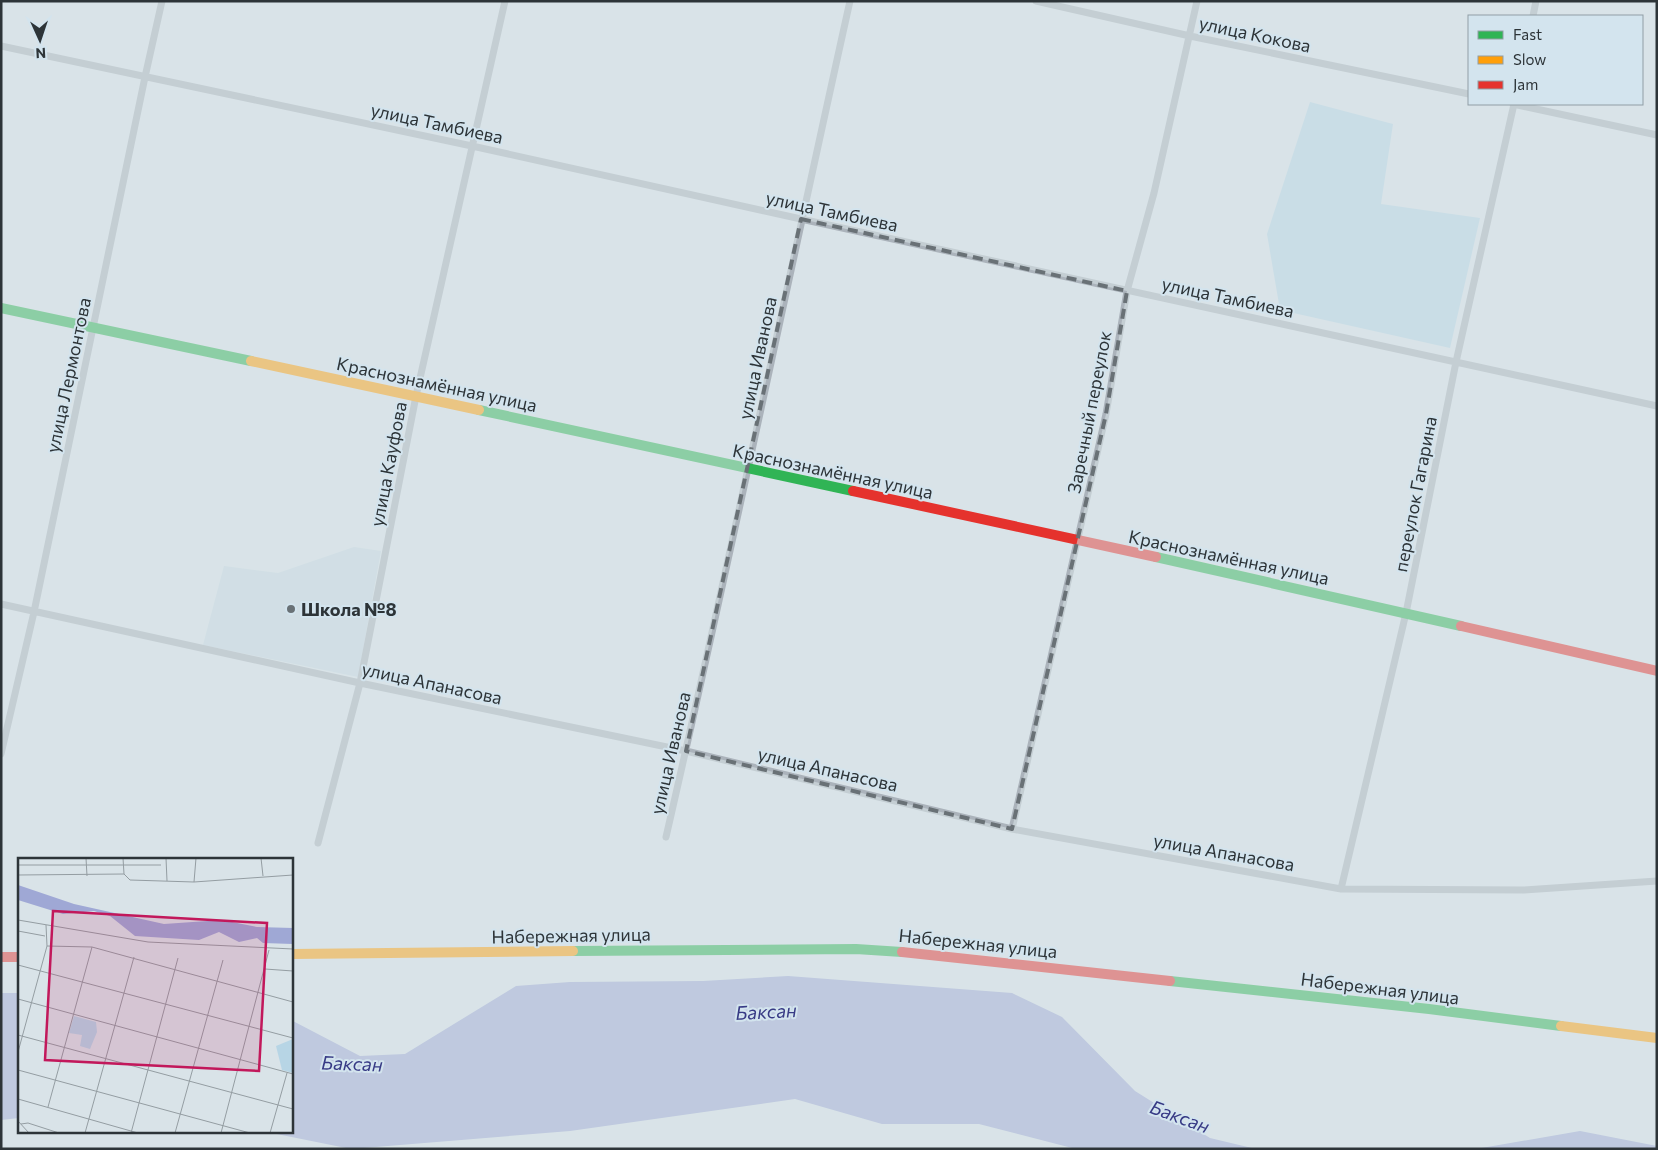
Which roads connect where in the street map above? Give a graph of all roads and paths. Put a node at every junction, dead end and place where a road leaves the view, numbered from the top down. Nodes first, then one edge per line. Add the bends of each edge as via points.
1 (162, 1) edge
2 (505, 1) edge
3 (850, 1) edge
4 (1036, 1) edge
5 (1197, 1) edge
6 (1536, 1) edge
7 (1533, 15) edge
8 (1190, 36) junction
9 (1, 46) edge
10 (145, 77) junction
11 (1468, 94) edge
12 (1514, 105) edge
13 (1519, 105) edge
14 (1657, 135) edge
15 (472, 146) junction
16 (801, 220) junction
17 (1127, 291) junction
18 (1, 308) edge
19 (94, 328) junction
20 (1456, 362) junction
21 (416, 396) junction
22 (1657, 406) edge
23 (749, 469) junction
24 (1079, 540) junction
25 (1, 604) edge
26 (34, 612) junction
27 (1406, 613) junction
28 (1657, 671) edge
29 (360, 683) junction
30 (686, 751) junction
31 (1, 754) edge
32 (1012, 829) junction
33 (666, 837) dead end
34 (318, 843) dead end
35 (1657, 881) edge
36 (1341, 889) junction
37 (292, 954) edge
38 (1, 957) edge
39 (18, 957) edge
40 (1657, 1038) edge

1 - 10 street, улица Лермонтова
2 - 15 street, улица Кауфова
3 - 16 street, улица Иванова
4 - 8 street, улица Кокова
5 - 8 street, Заречный переулок
6 - 7 street
8 - 11 street, улица Кокова
8 - 17 street, Заречный переулок via 1154,193
9 - 10 street, улица Тамбиева
10 - 15 street, улица Тамбиева
10 - 19 street, улица Лермонтова
12 - 20 street, переулок Гагарина
13 - 14 street
15 - 16 street, улица Тамбиева
15 - 21 street, улица Кауфова
16 - 17 street, улица Тамбиева
16 - 23 street, улица Иванова
17 - 20 street, улица Тамбиева
17 - 24 street, Заречный переулок via 1106,414
18 - 19 street, Краснознамённая улица
19 - 21 street, Краснознамённая улица
19 - 26 street, улица Лермонтова
20 - 22 street, улица Тамбиева
20 - 27 street, переулок Гагарина
21 - 23 street, Краснознамённая улица
21 - 29 street, улица Кауфова
23 - 24 street, Краснознамённая улица
23 - 30 street, улица Иванова
24 - 27 street, Краснознамённая улица
24 - 32 street, Заречный переулок
25 - 26 street, улица Апанасова
26 - 29 street, улица Апанасова
26 - 31 street, улица Лермонтова
27 - 28 street, Краснознамённая улица
27 - 36 street, переулок Гагарина
29 - 30 street, улица Апанасова
29 - 34 street, улица Кауфова
30 - 32 street, улица Апанасова
30 - 33 street, улица Иванова
32 - 36 street, улица Апанасова
35 - 36 street, улица Апанасова via 1524,890
37 - 40 street, Набережная улица via 756,949 905,952 1216,985
38 - 39 street

